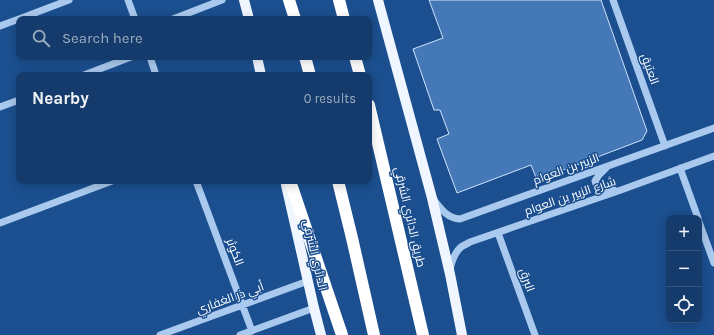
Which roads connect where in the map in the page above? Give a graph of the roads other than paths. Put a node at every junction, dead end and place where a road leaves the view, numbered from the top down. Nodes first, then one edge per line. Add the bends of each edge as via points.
1 (69, 0) edge
2 (128, 0) edge
3 (222, 0) edge
4 (244, 0) edge
5 (289, 0) edge
6 (338, 0) edge
7 (378, 0) edge
8 (613, 0) edge
9 (27, 16) edge
10 (134, 16) edge
11 (181, 16) edge
12 (247, 16) edge
13 (293, 16) edge
14 (343, 16) edge
15 (16, 20) edge
16 (0, 26) edge
17 (123, 60) edge
18 (151, 60) edge
19 (258, 60) edge
20 (306, 60) edge
21 (356, 60) edge
22 (92, 72) edge
23 (155, 72) edge
24 (260, 72) edge
25 (309, 72) edge
26 (359, 72) edge
27 (16, 101) edge
28 (0, 107) edge
29 (372, 118) edge
30 (714, 128) edge
31 (665, 146) junction
32 (714, 156) edge
33 (610, 165) junction
34 (680, 168) junction
35 (104, 184) edge
36 (197, 184) edge
37 (286, 184) edge
38 (291, 184) edge
39 (339, 184) edge
40 (621, 190) junction
41 (432, 198) junction
42 (697, 215) edge
43 (0, 223) edge
44 (702, 230) edge
45 (498, 233) junction
46 (714, 263) edge
47 (450, 274) junction
48 (308, 281) junction
49 (243, 305) junction
50 (314, 308) junction
51 (252, 331) junction
52 (160, 335) edge
53 (240, 335) edge
54 (321, 335) edge
55 (342, 335) edge
56 (374, 335) edge
57 (423, 335) edge
58 (462, 335) edge
59 (535, 335) edge

1 - 9 street
2 - 10 street
3 - 11 street
4 - 12 main road
5 - 13 highway
6 - 14 highway
7 - 41 main road
8 - 31 street, العتيق
15 - 16 street
17 - 22 street
18 - 23 street
19 - 24 main road
20 - 25 highway
21 - 26 highway
27 - 28 street
29 - 57 highway, طريق الدائري الشرقي
30 - 31 street, الزبير بن العوام
31 - 33 street, الزبير بن العوام
32 - 34 street, شارع الزبير بن العوام
33 - 40 street via 599,175 595,182 597,187 603,190
33 - 41 street, الزبير بن العوام via 460,219 454,219 442,211
34 - 40 street, شارع الزبير بن العوام
34 - 42 street
35 - 43 street
36 - 49 street, الكوثر
37 - 48 main road, الدائري الشرقي
38 - 55 highway
39 - 56 highway
40 - 45 street, شارع الزبير بن العوام
41 - 47 main road
44 - 46 street
45 - 47 street, شارع الزبير بن العوام via 461,247 451,265
45 - 59 street, البرق
47 - 58 main road
48 - 49 street, أبي ذر الغفاري
48 - 50 main road, الدائري الشرقي
49 - 51 street, الكوثر
49 - 52 street, أبي ذر الغفاري
50 - 51 street
50 - 54 main road, الدائري الشرقي
51 - 53 street

